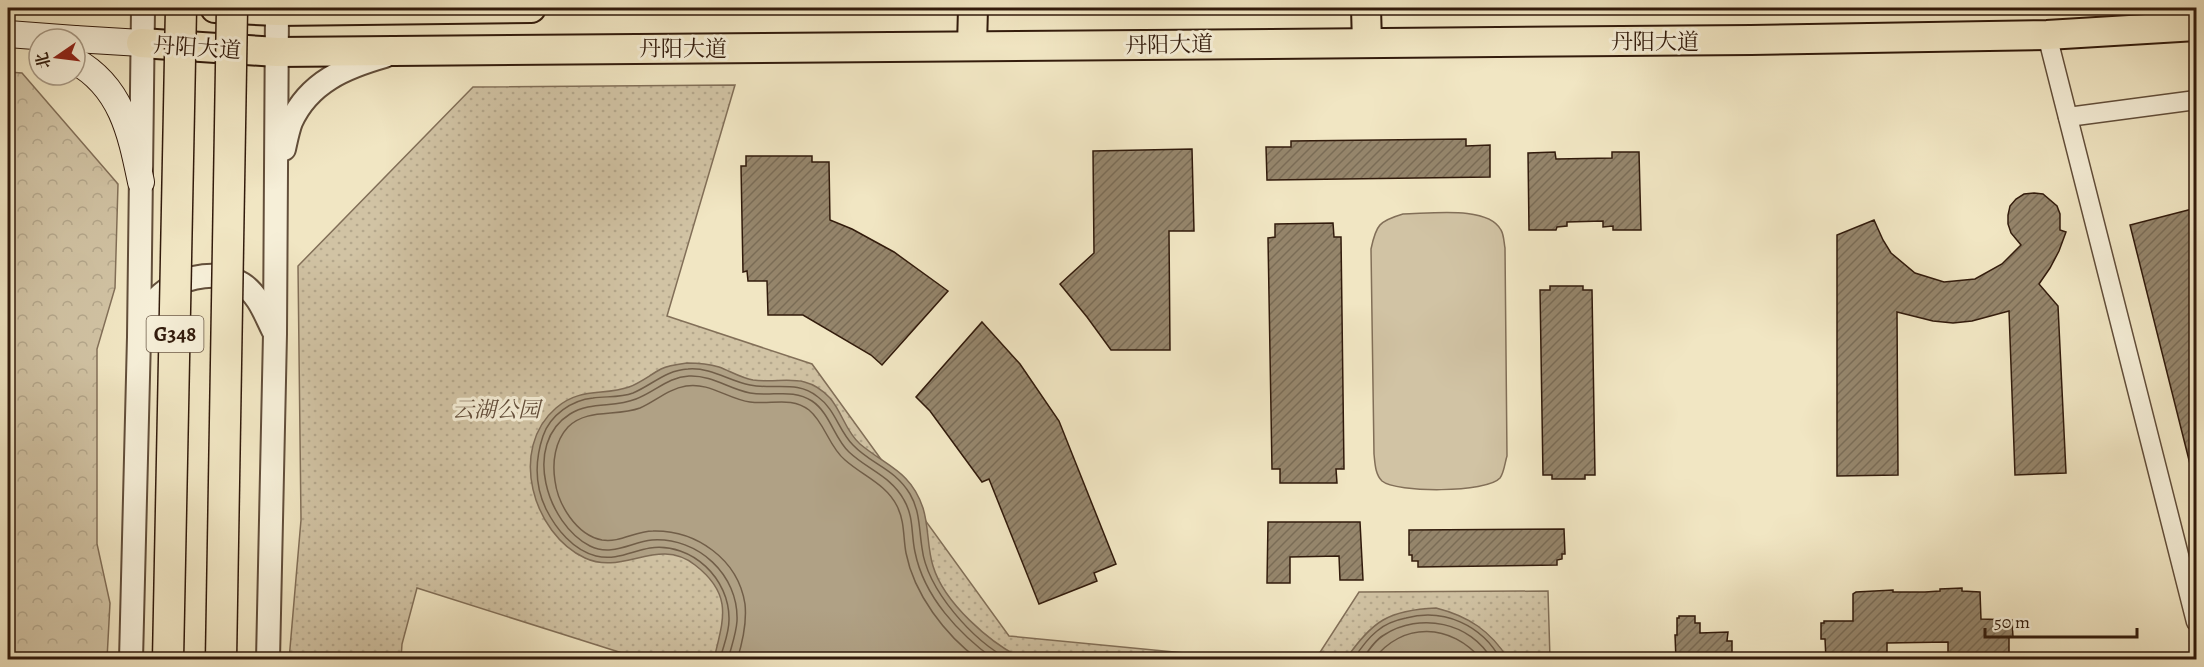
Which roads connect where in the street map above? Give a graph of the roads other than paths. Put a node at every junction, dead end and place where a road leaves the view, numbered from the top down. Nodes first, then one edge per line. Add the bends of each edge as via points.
1 (143, 8) edge
2 (181, 8) edge
3 (215, 8) edge
4 (232, 8) edge
5 (531, 8) edge
6 (973, 8) edge
7 (1366, 8) edge
8 (277, 9) edge
9 (398, 9) edge
10 (2196, 26) edge
11 (2047, 35) junction
12 (87, 40) edge
13 (141, 43) junction
14 (1367, 43) junction
15 (972, 46) junction
16 (406, 51) junction
17 (277, 52) junction
18 (87, 70) edge
19 (2196, 100) edge
20 (2068, 117) junction
21 (275, 179) junction
22 (141, 182) junction
23 (275, 334) junction
24 (139, 337) junction
25 (2196, 622) edge
26 (131, 660) edge
27 (168, 660) edge
28 (221, 660) edge
29 (268, 660) edge

1 - 13 street
2 - 27 highway, G348, bridge
3 - 8 main road, 丹阳大道
4 - 28 highway, G348, bridge
5 - 9 main road, 丹阳大道
6 - 15 main road
7 - 14 main road
8 - 9 main road, 丹阳大道
8 - 17 street
10 - 11 main road, 丹阳大道
11 - 14 main road, 丹阳大道
11 - 20 street
12 - 13 main road
13 - 17 main road, 丹阳大道
13 - 22 street
14 - 15 main road, 丹阳大道
15 - 16 main road, 丹阳大道
16 - 17 main road, 丹阳大道
16 - 21 street via 326,79 292,121
17 - 21 street
18 - 22 main road via 107,86 121,111
19 - 20 street
20 - 25 street
21 - 23 street
22 - 24 street
23 - 24 street via 260,303 243,284 209,275 190,279 153,303
23 - 29 street
24 - 26 street

